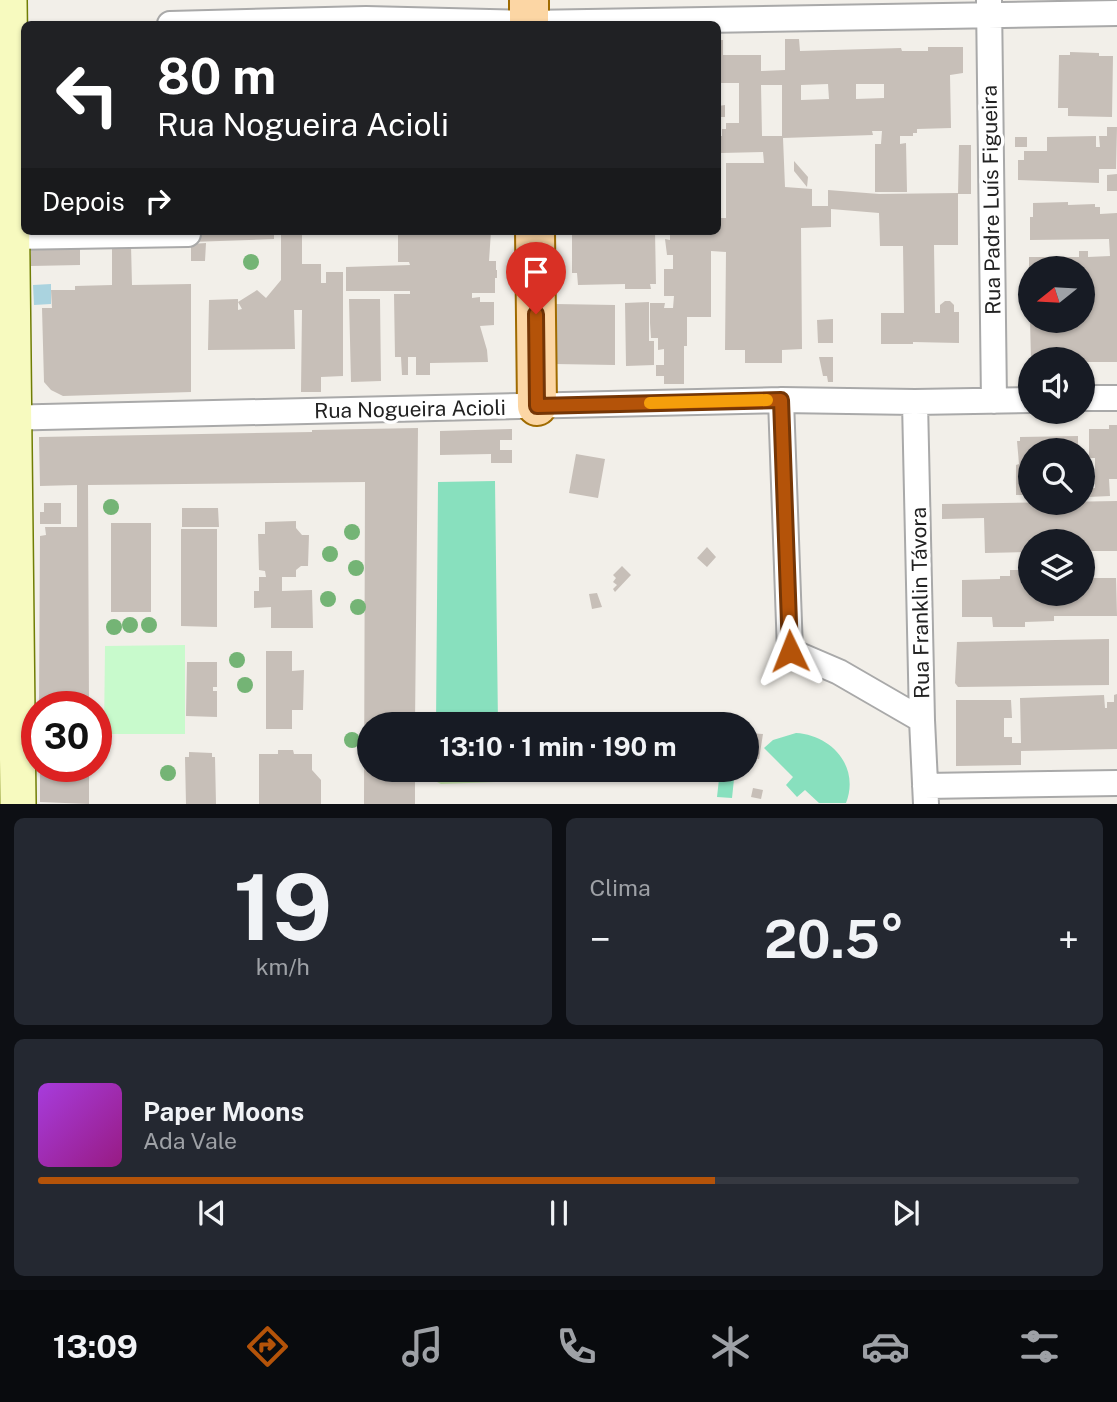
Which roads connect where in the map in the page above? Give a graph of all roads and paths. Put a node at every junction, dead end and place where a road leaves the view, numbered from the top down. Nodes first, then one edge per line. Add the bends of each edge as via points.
1 (989, 7) edge
2 (1117, 13) edge
3 (529, 16) edge
4 (288, 21) edge
5 (11, 22) edge
6 (8, 228) edge
7 (535, 235) edge
8 (1095, 398) edge
9 (1117, 398) edge
10 (781, 400) junction
11 (1018, 400) edge
12 (994, 401) junction
13 (915, 402) junction
14 (537, 406) junction
15 (7, 418) edge
16 (8, 606) edge
17 (922, 720) junction
18 (1117, 783) edge
19 (925, 795) edge
20 (12, 800) edge

1 - 2 street
1 - 3 street
1 - 12 street, Rua Padre Luís Figueira
3 - 4 street
5 - 6 street
6 - 15 street
7 - 14 main road
8 - 9 street
10 - 13 street, Rua Nogueira Acioli
10 - 14 street, Rua Nogueira Acioli
10 - 17 street via 790,651 839,672
11 - 12 street, Rua Nogueira Acioli
12 - 13 street, Rua Nogueira Acioli
13 - 17 street, Rua Franklin Távora
14 - 15 street, Rua Nogueira Acioli
15 - 16 street
16 - 20 street
17 - 19 street, Rua Franklin Távora
18 - 19 street

